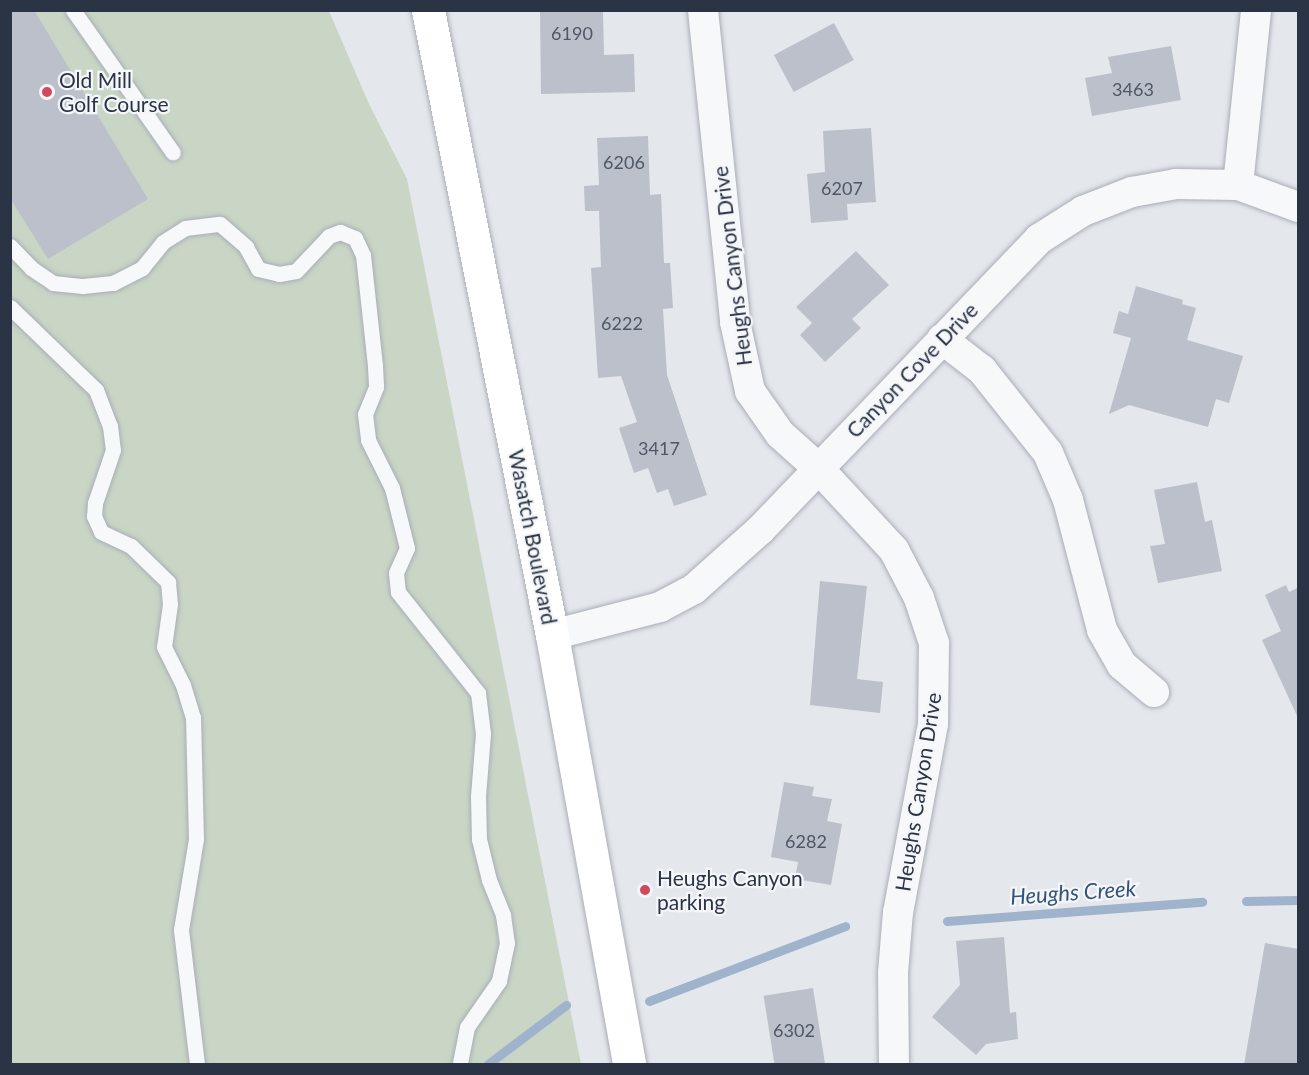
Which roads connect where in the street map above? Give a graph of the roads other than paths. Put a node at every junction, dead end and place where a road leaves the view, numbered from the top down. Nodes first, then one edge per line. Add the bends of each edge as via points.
1 (73, 10) edge
2 (428, 10) edge
3 (702, 10) edge
4 (1256, 10) edge
5 (173, 153) dead end
6 (1238, 185) junction
7 (1299, 207) edge
8 (10, 246) edge
9 (10, 307) edge
10 (942, 339) junction
11 (818, 468) junction
12 (552, 635) junction
13 (1154, 692) dead end
14 (196, 1065) edge
15 (460, 1065) edge
16 (629, 1065) edge
17 (894, 1065) edge

1 - 5 lane
2 - 12 street, Wasatch Boulevard
3 - 11 street, Heughs Canyon Drive via 741,364 750,391 763,412 780,434
4 - 6 street
6 - 7 street, Canyon Cove Drive
6 - 10 street, Canyon Cove Drive via 1176,184 1132,192 1083,211 1039,239
8 - 15 lane via 53,284 83,286 113,283 142,268 163,242 185,228 220,224 246,247 258,269 279,274 296,271 329,236 340,232 355,238 363,255 375,366 376,387 365,414 368,440 392,488 407,548 396,573 398,592 478,693 483,734 479,839 503,915 507,943 499,981 467,1027
9 - 14 lane via 96,390 110,426 113,450 94,516 101,532 131,546 168,582 170,604 164,647 183,685 193,717 196,839 181,930
10 - 11 street, Canyon Cove Drive
10 - 13 street via 982,370 1048,453 1068,500 1102,630 1122,665
11 - 12 street, Canyon Cove Drive via 760,530 694,589 660,607
11 - 17 street, Heughs Canyon Drive via 894,550 919,598 934,643 933,724 897,922
12 - 16 street, Wasatch Boulevard

